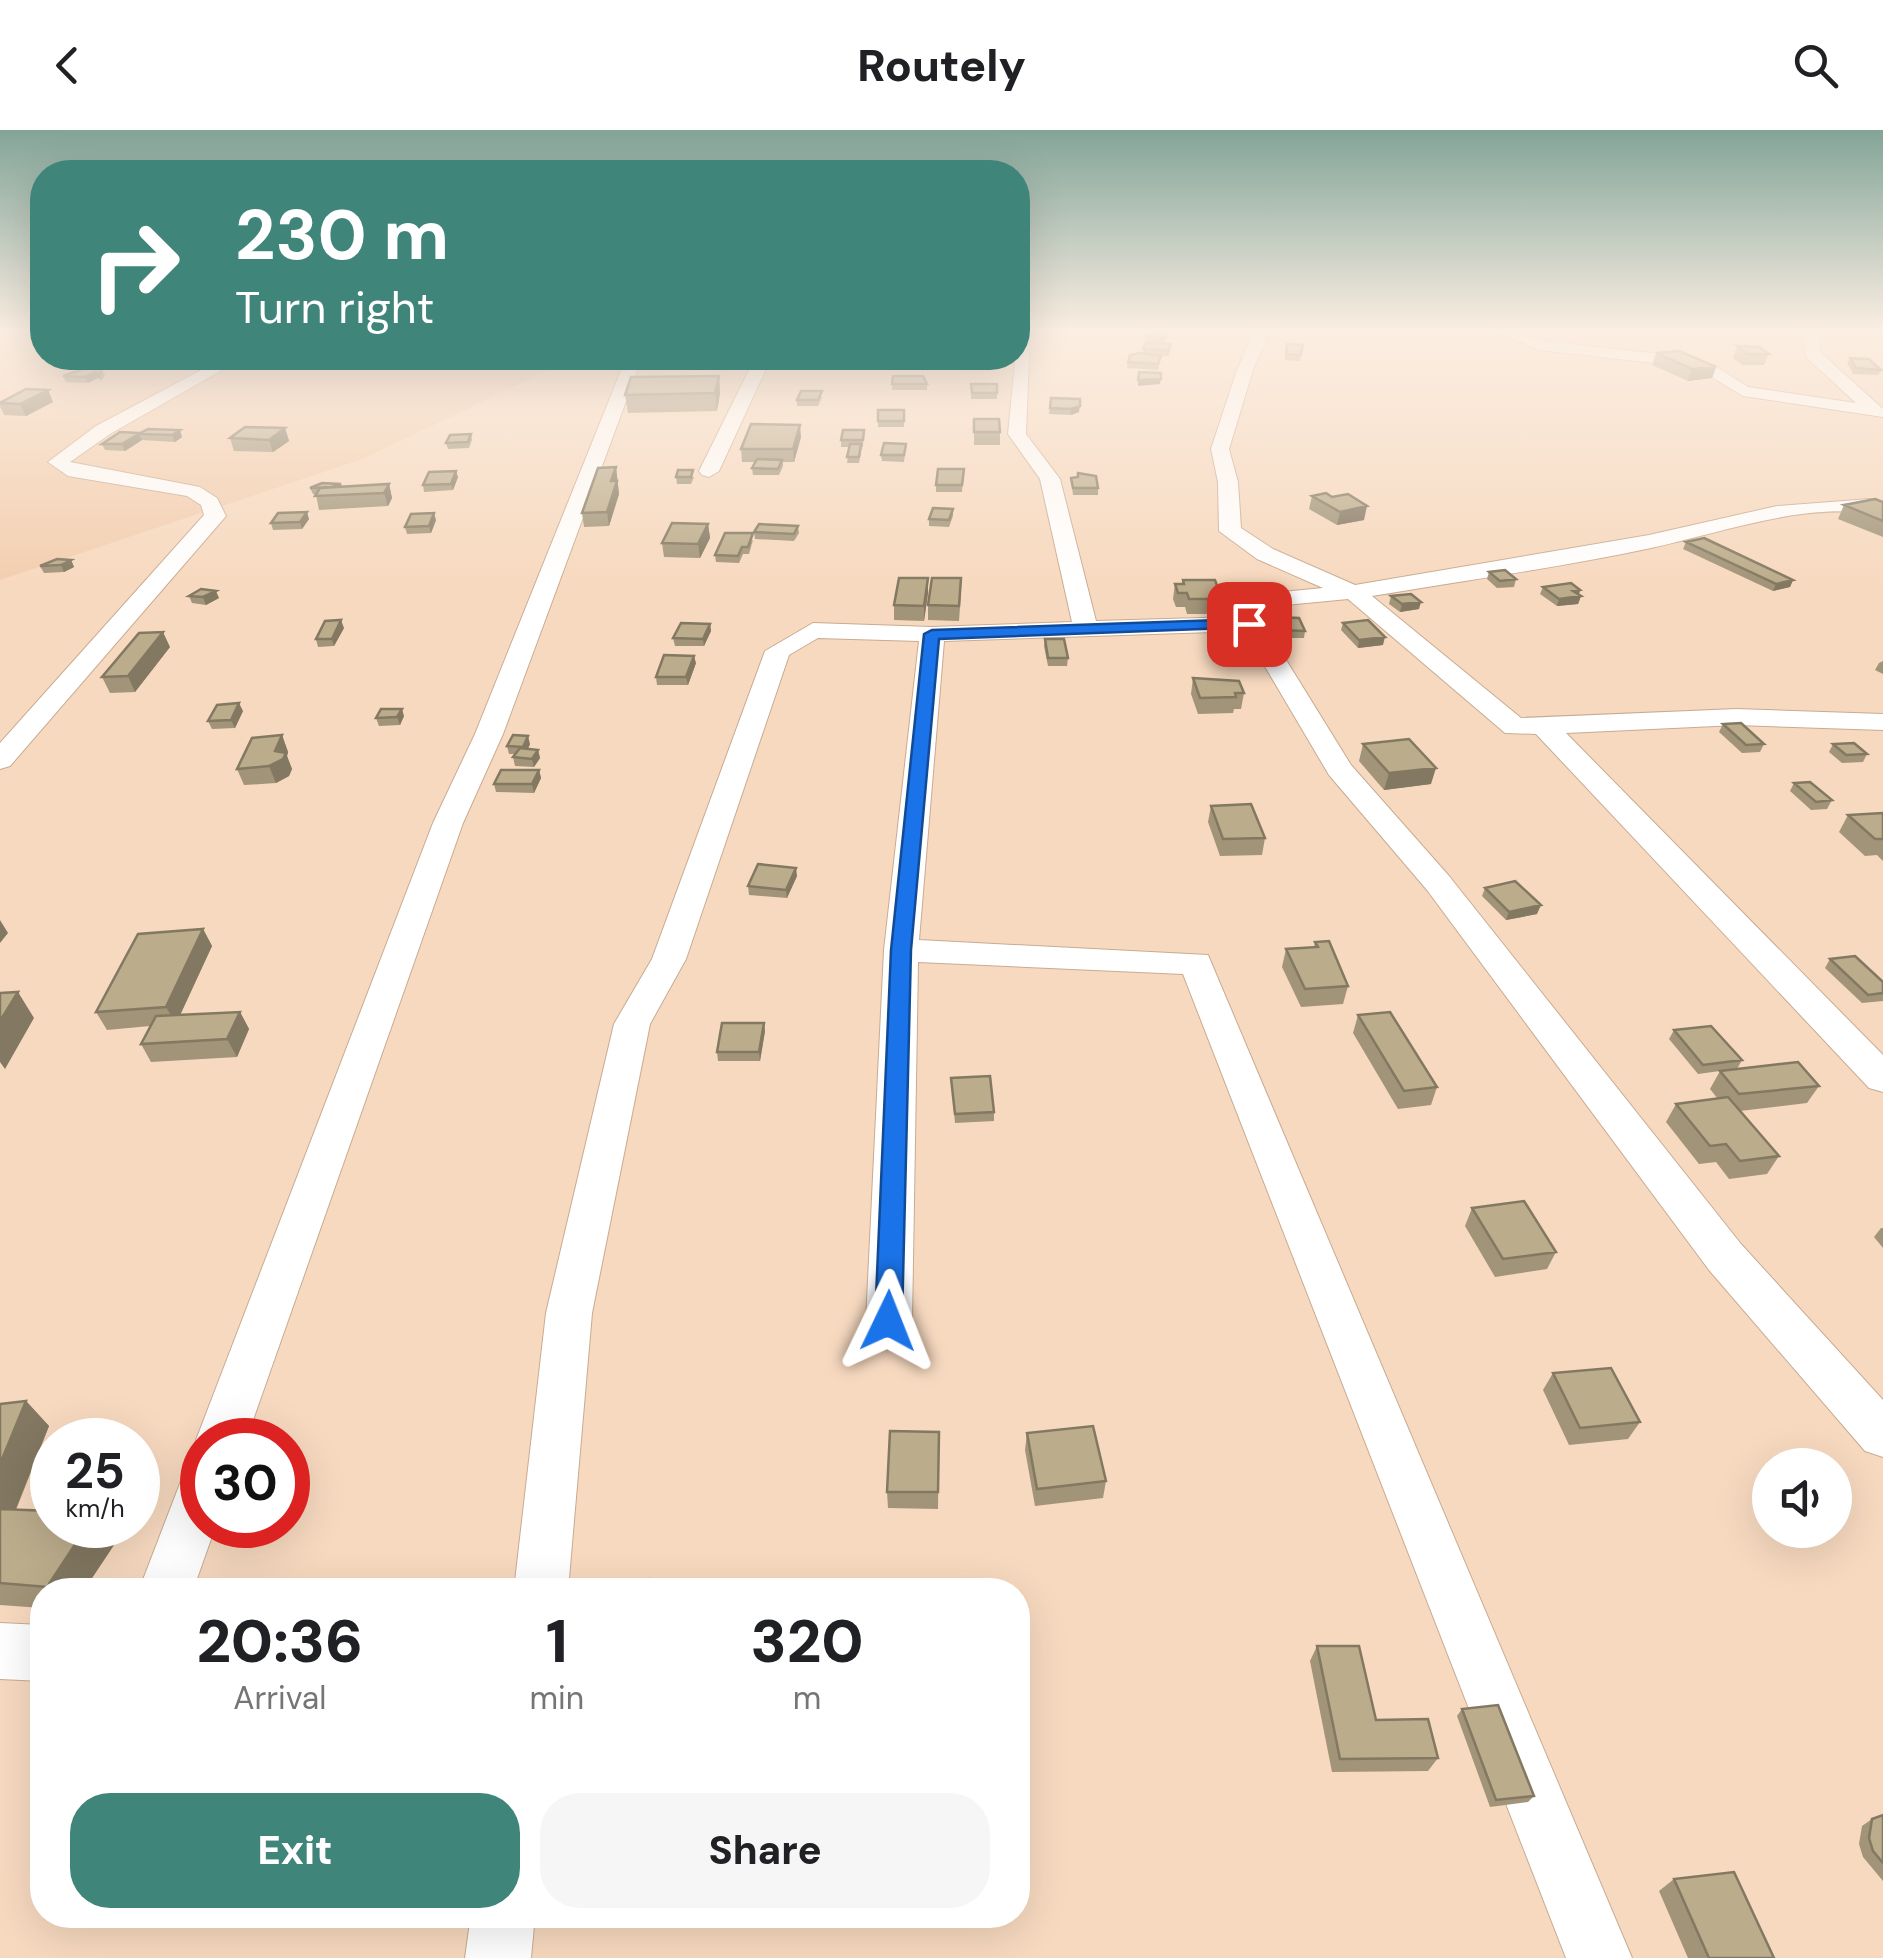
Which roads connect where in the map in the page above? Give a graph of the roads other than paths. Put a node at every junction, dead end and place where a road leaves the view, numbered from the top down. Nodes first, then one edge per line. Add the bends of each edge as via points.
1 (132, 414) edge
2 (612, 414) edge
3 (736, 414) edge
4 (1018, 414) edge
5 (1231, 414) edge
6 (709, 471) dead end
7 (1879, 501) edge
8 (1353, 592) junction
9 (1249, 624) junction
10 (1086, 627) junction
11 (932, 634) junction
12 (1883, 722) edge
13 (1541, 724) junction
14 (0, 760) edge
15 (901, 950) junction
16 (1883, 1078) edge
17 (888, 1321) dead end
18 (228, 1418) edge
19 (1883, 1434) edge
20 (181, 1548) edge
21 (170, 1578) edge
22 (542, 1578) edge
23 (0, 1651) edge
24 (30, 1652) edge
25 (501, 1928) edge
26 (498, 1958) edge
27 (1599, 1958) edge

1 - 14 street via 58,462 68,470 194,490 215,516
2 - 18 street via 448,823
3 - 6 street
4 - 10 street via 1017,434 1050,478
5 - 8 street via 1220,449 1230,532
7 - 8 street via 1777,512 1649,542
8 - 9 street via 1239,602
8 - 13 street via 1515,727
9 - 10 street
9 - 19 street via 1340,769 1438,882 1724,1257
10 - 11 street
11 - 15 street
11 - 22 street via 813,630 778,651 669,959 632,1024 569,1312
12 - 13 street
13 - 16 street
15 - 17 street
15 - 27 street via 1196,962
20 - 21 street
23 - 24 street
25 - 26 street

